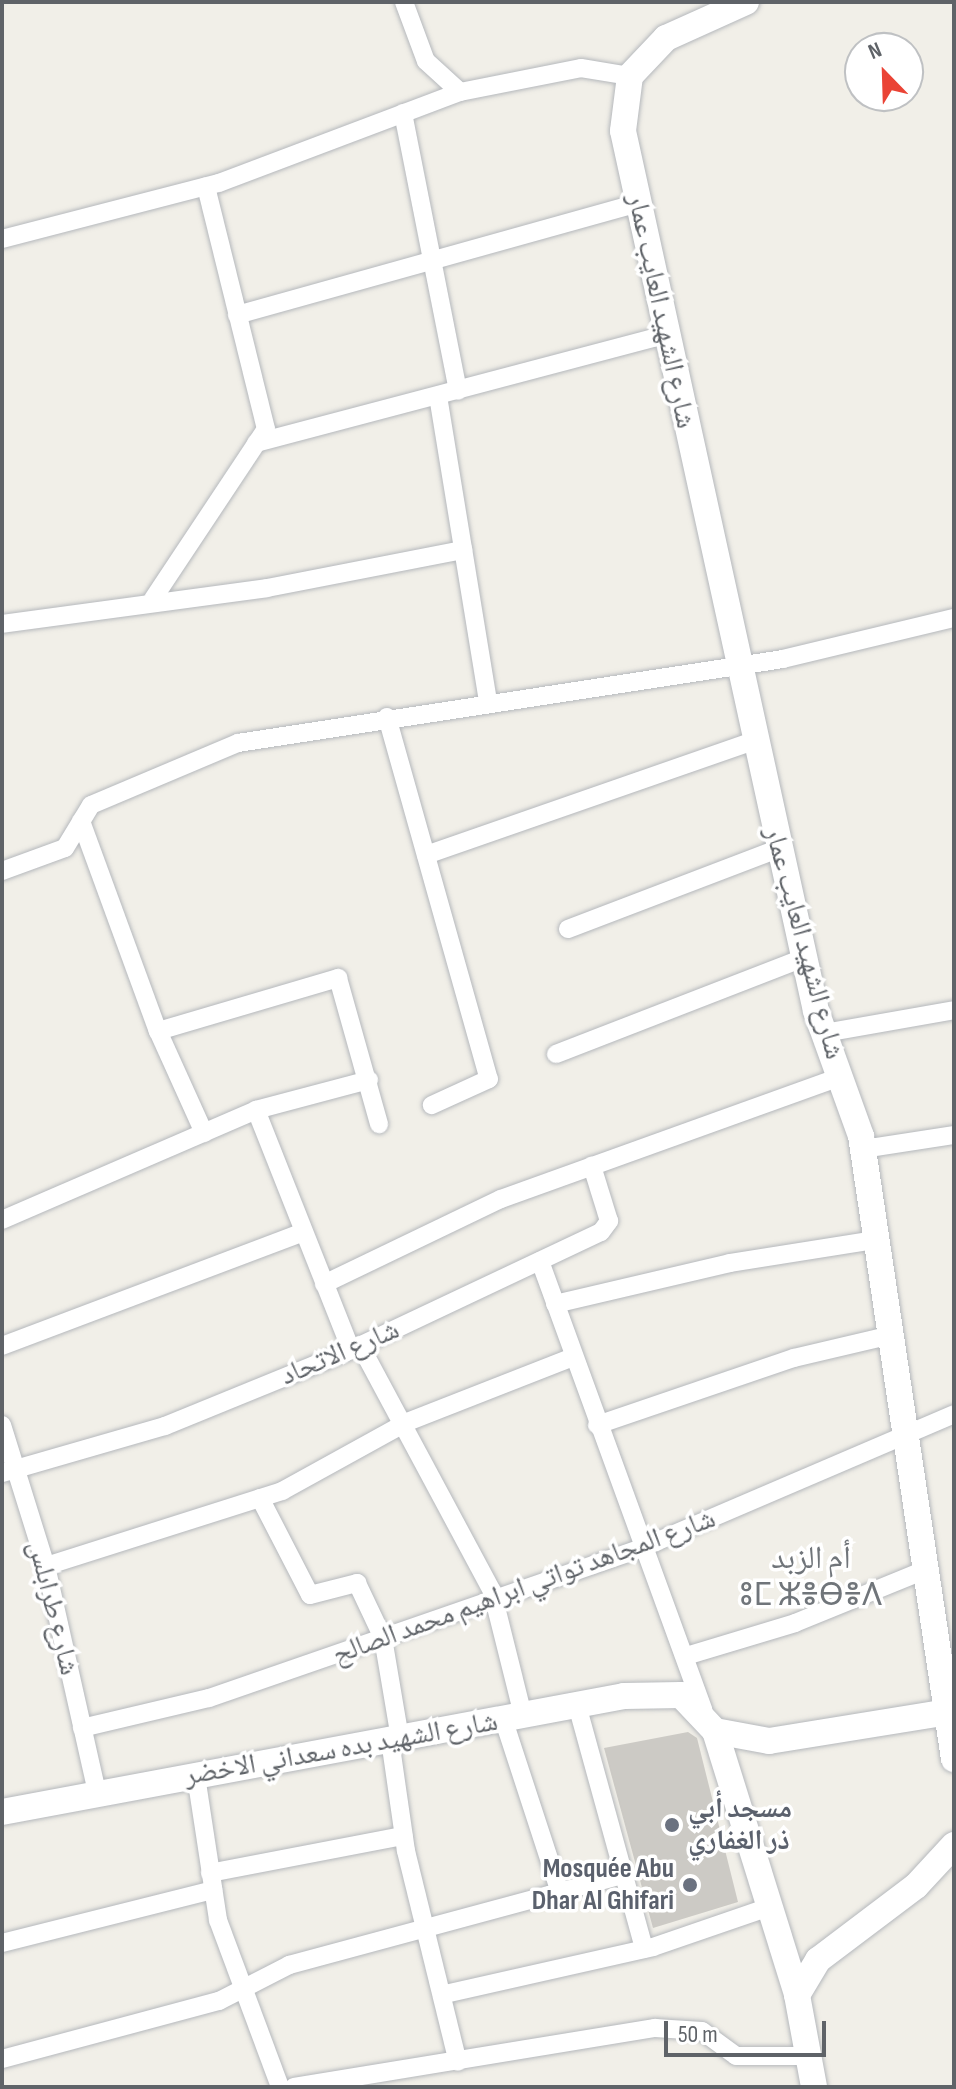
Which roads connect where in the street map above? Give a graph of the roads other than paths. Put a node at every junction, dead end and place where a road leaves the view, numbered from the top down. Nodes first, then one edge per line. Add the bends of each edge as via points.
1 (404, 2) edge
2 (746, 2) edge
3 (630, 76) junction
4 (460, 92) junction
5 (403, 113) junction
6 (206, 186) junction
7 (638, 203) junction
8 (2, 239) edge
9 (432, 260) junction
10 (237, 315) junction
11 (666, 335) junction
12 (458, 391) junction
13 (438, 396) junction
14 (256, 443) junction
15 (463, 550) junction
16 (153, 599) junction
17 (954, 618) edge
18 (2, 624) edge
19 (736, 666) junction
20 (488, 702) junction
21 (387, 717) junction
22 (753, 741) junction
23 (81, 821) junction
24 (778, 849) junction
25 (426, 855) junction
26 (2, 871) edge
27 (568, 929) dead end
28 (803, 958) junction
29 (954, 1010) edge
30 (158, 1031) junction
31 (824, 1033) junction
32 (556, 1054) dead end
33 (840, 1077) junction
34 (369, 1080) junction
35 (432, 1105) dead end
36 (256, 1110) junction
37 (379, 1124) dead end
38 (204, 1133) junction
39 (954, 1135) edge
40 (863, 1149) junction
41 (592, 1166) junction
42 (2, 1220) edge
43 (303, 1232) junction
44 (876, 1240) junction
45 (540, 1261) junction
46 (324, 1284) junction
47 (555, 1304) junction
48 (891, 1335) junction
49 (2, 1346) edge
50 (356, 1348) junction
51 (573, 1357) junction
52 (954, 1414) edge
53 (407, 1422) junction
54 (2, 1425) edge
55 (597, 1425) junction
56 (905, 1434) junction
57 (8, 1471) edge
58 (260, 1498) junction
59 (644, 1547) junction
60 (46, 1566) junction
61 (925, 1570) junction
62 (493, 1594) junction
63 (383, 1638) junction
64 (686, 1656) junction
65 (577, 1705) junction
66 (700, 1712) junction
67 (950, 1712) edge
68 (513, 1717) junction
69 (82, 1728) junction
70 (395, 1739) junction
71 (954, 1759) edge
72 (196, 1776) junction
73 (97, 1793) junction
74 (2, 1812) edge
75 (403, 1836) junction
76 (954, 1845) edge
77 (622, 1875) junction
78 (212, 1882) junction
79 (559, 1889) junction
80 (769, 1907) junction
81 (428, 1932) junction
82 (2, 1943) edge
83 (644, 1949) junction
84 (245, 1988) junction
85 (445, 1994) junction
86 (797, 1995) junction
87 (805, 2056) junction
88 (2, 2059) edge
89 (458, 2062) junction
90 (392, 2080) edge
91 (280, 2087) edge
92 (294, 2087) edge
93 (814, 2087) edge

1 - 4 street via 426,61
2 - 3 street via 666,38
3 - 4 street via 581,68
3 - 7 street, شارع الشهيد العايب عمار via 623,131
4 - 5 street
5 - 6 street
5 - 9 street
6 - 8 street
6 - 10 street
7 - 9 street
7 - 11 street, شارع الشهيد العايب عمار
9 - 10 street
9 - 12 street
10 - 14 street via 266,429
11 - 12 street
11 - 19 street, شارع الشهيد العايب عمار
12 - 13 street
13 - 14 street
13 - 15 street
14 - 16 street
15 - 16 street via 267,588
15 - 20 street
16 - 18 street
17 - 19 street
19 - 20 street
19 - 22 street, شارع الشهيد العايب عمار
20 - 21 street
21 - 23 street via 238,743 91,805
21 - 25 street
22 - 24 street, شارع الشهيد العايب عمار
22 - 25 street
23 - 26 street via 65,848
23 - 30 street
24 - 27 street
24 - 28 street, شارع الشهيد العايب عمار
25 - 35 street via 489,1079
28 - 31 street, شارع الشهيد العايب عمار
28 - 32 street
29 - 31 street
30 - 34 street via 334,976 342,983
30 - 38 street
31 - 33 street, شارع الشهيد العايب عمار
33 - 40 street, شارع الشهيد العايب عمار
33 - 41 street
34 - 36 street
34 - 37 street
36 - 38 street
36 - 43 street
38 - 42 street
39 - 40 street
40 - 44 street, شارع الشهيد العايب عمار
41 - 45 street, شارع الاتحاد via 607,1227
41 - 46 street via 501,1199
43 - 46 street
43 - 49 street
44 - 47 street via 730,1263
44 - 48 street, شارع الشهيد العايب عمار
45 - 47 street
45 - 50 street, شارع الاتحاد
46 - 50 street
47 - 51 street
48 - 55 street via 794,1358
48 - 56 street, شارع الشهيد العايب عمار
50 - 53 street
50 - 57 street, شارع الاتحاد via 165,1426
51 - 53 street
51 - 55 street
52 - 56 street, شارع المجاهد تواتي ابراهيم محمد الصالح
53 - 58 street
53 - 62 street
54 - 57 street, شارع طرابلس
55 - 59 street
56 - 59 street, شارع المجاهد تواتي ابراهيم محمد الصالح
56 - 61 street, شارع الشهيد العايب عمار
57 - 60 street, شارع طرابلس
58 - 60 street
58 - 63 street via 305,1590 314,1595 357,1583
59 - 62 street, شارع المجاهد تواتي ابراهيم محمد الصالح
59 - 64 street
60 - 69 street, شارع طرابلس
61 - 64 street via 795,1623
61 - 67 street, شارع الشهيد العايب عمار
62 - 63 street, شارع المجاهد تواتي ابراهيم محمد الصالح
62 - 68 street
63 - 69 street, شارع المجاهد تواتي ابراهيم محمد الصالح via 209,1698
63 - 70 street
64 - 66 street
65 - 66 street, شارع الشهيد بده سعداني الاخضر
65 - 68 street, شارع الشهيد بده سعداني الاخضر
65 - 77 street
66 - 67 street, شارع الشهيد بده سعداني الاخضر via 769,1741
66 - 80 street
67 - 71 street, شارع الشهيد العايب عمار
68 - 70 street, شارع الشهيد بده سعداني الاخضر
68 - 79 street
69 - 73 street, شارع طرابلس
70 - 72 street, شارع الشهيد بده سعداني الاخضر
70 - 75 street
72 - 73 street, شارع الشهيد بده سعداني الاخضر
72 - 78 street
73 - 74 street, شارع الشهيد بده سعداني الاخضر
75 - 78 street
75 - 81 street
76 - 86 street via 916,1886 818,1960
77 - 79 street
77 - 83 street
78 - 82 street
78 - 84 street
79 - 81 street
80 - 83 street
80 - 86 street
81 - 84 street via 289,1965
81 - 85 street
83 - 85 street
84 - 88 street via 219,2001
84 - 91 street
85 - 89 street
86 - 87 street
87 - 89 street via 736,2056 702,2031 655,2028
87 - 93 street
89 - 90 street
90 - 92 street

